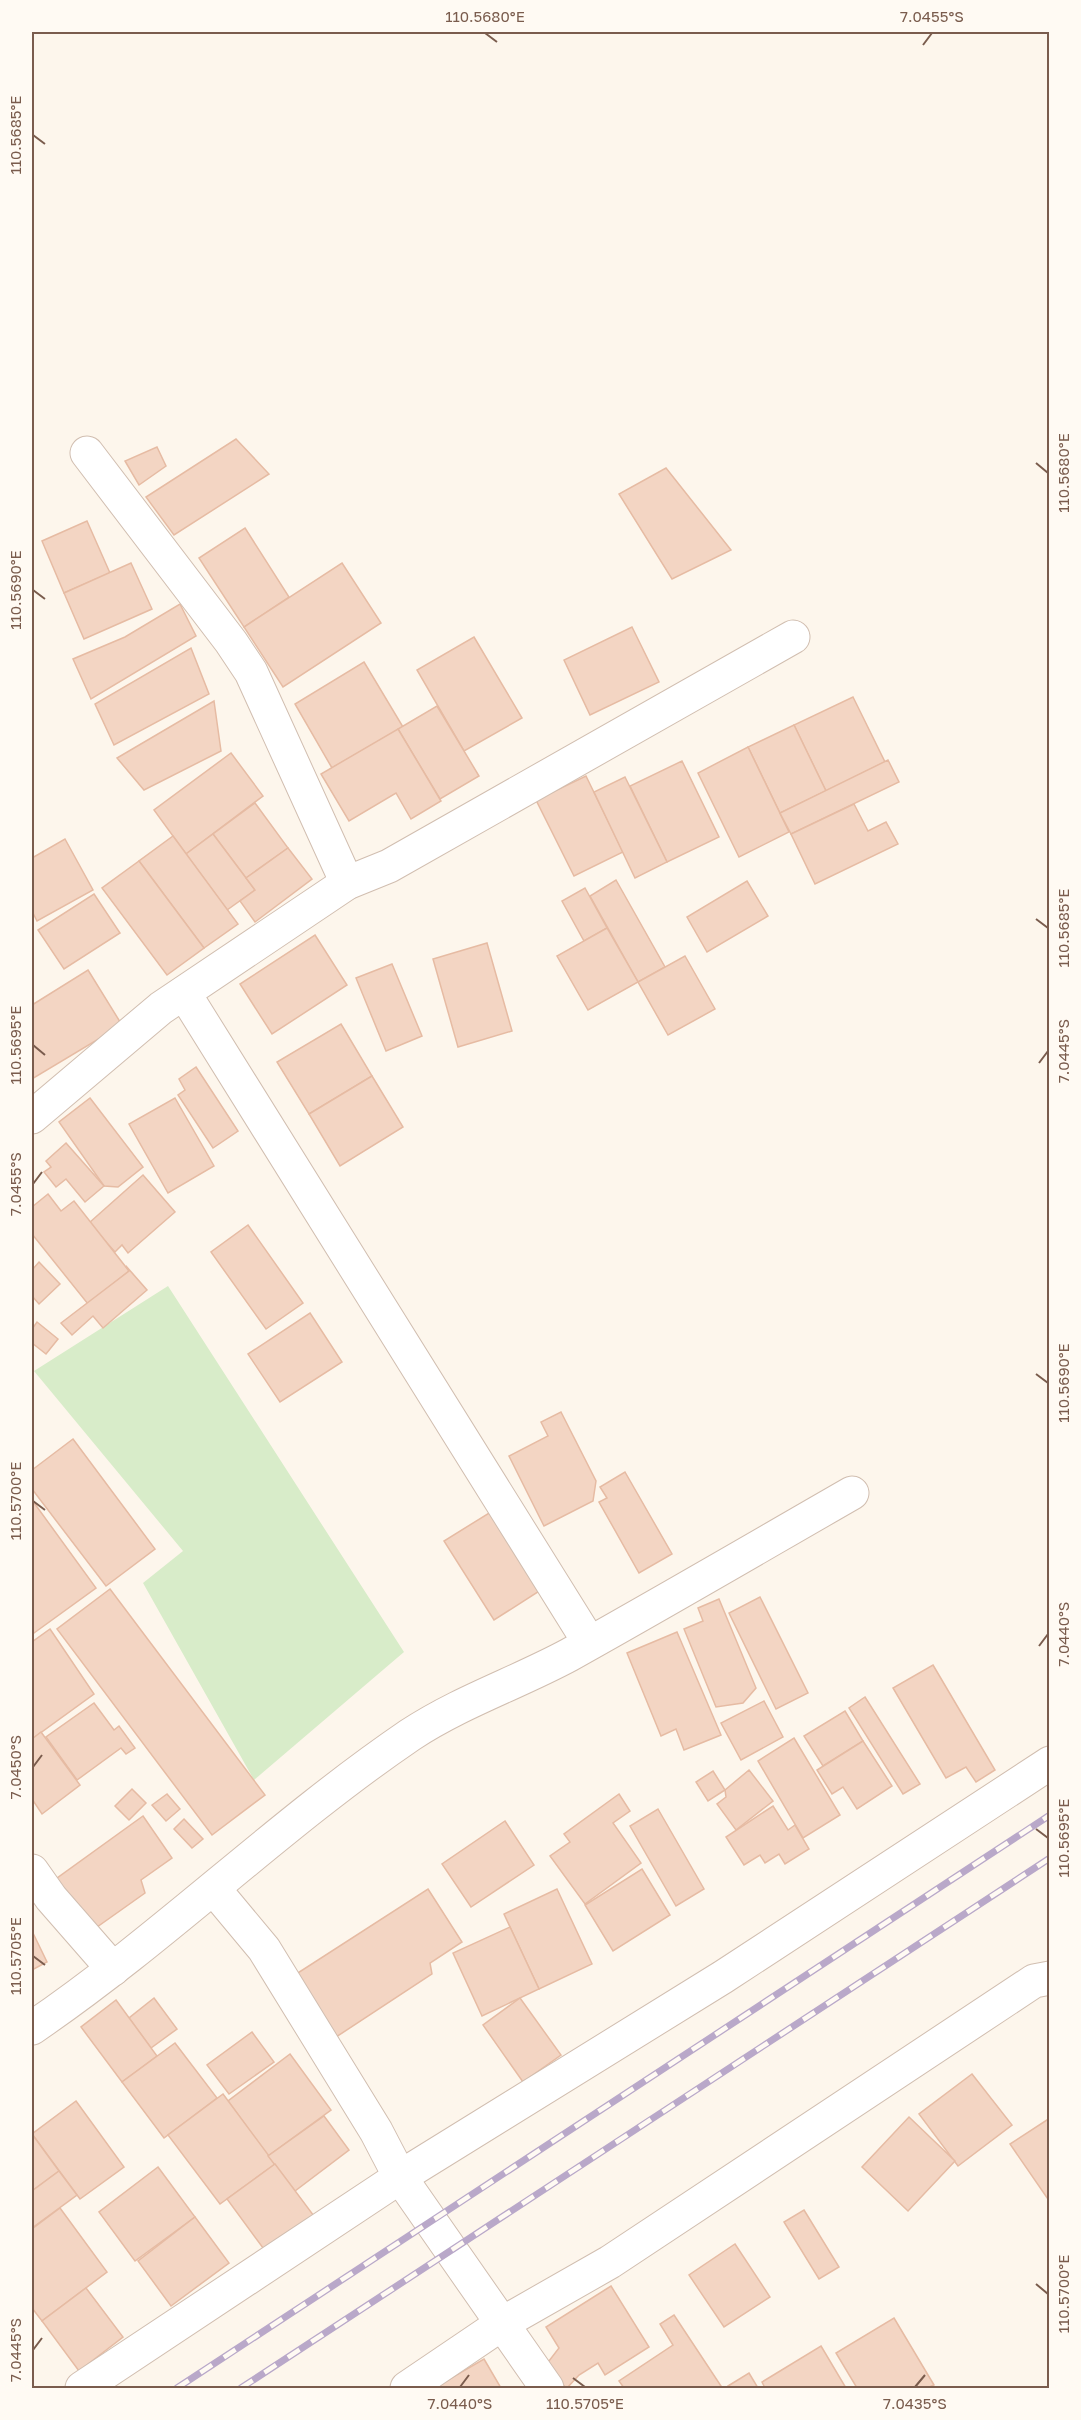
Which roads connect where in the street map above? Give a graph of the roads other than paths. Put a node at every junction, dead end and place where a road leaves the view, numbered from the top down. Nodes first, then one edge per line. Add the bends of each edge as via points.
1 (87, 453) dead end
2 (793, 637) dead end
3 (347, 883) junction
4 (184, 993) junction
5 (32, 1117) edge
6 (852, 1493) dead end
7 (589, 1642) junction
8 (1050, 1762) edge
9 (32, 1871) edge
10 (214, 1889) junction
11 (113, 1970) junction
12 (1050, 1978) edge
13 (32, 2028) edge
14 (400, 2177) junction
15 (503, 2323) junction
16 (82, 2388) edge
17 (406, 2388) edge
18 (547, 2388) edge

1 - 3 street via 251,672
2 - 3 street via 388,866
3 - 4 street
4 - 5 street
4 - 7 street
6 - 7 street
7 - 10 street via 412,1734 338,1788
8 - 14 street via 723,1977
9 - 11 street
10 - 11 street
10 - 14 street via 264,1948
11 - 13 street
12 - 15 street via 1034,1981 610,2262
14 - 15 street
14 - 16 street
15 - 17 street
15 - 18 street

